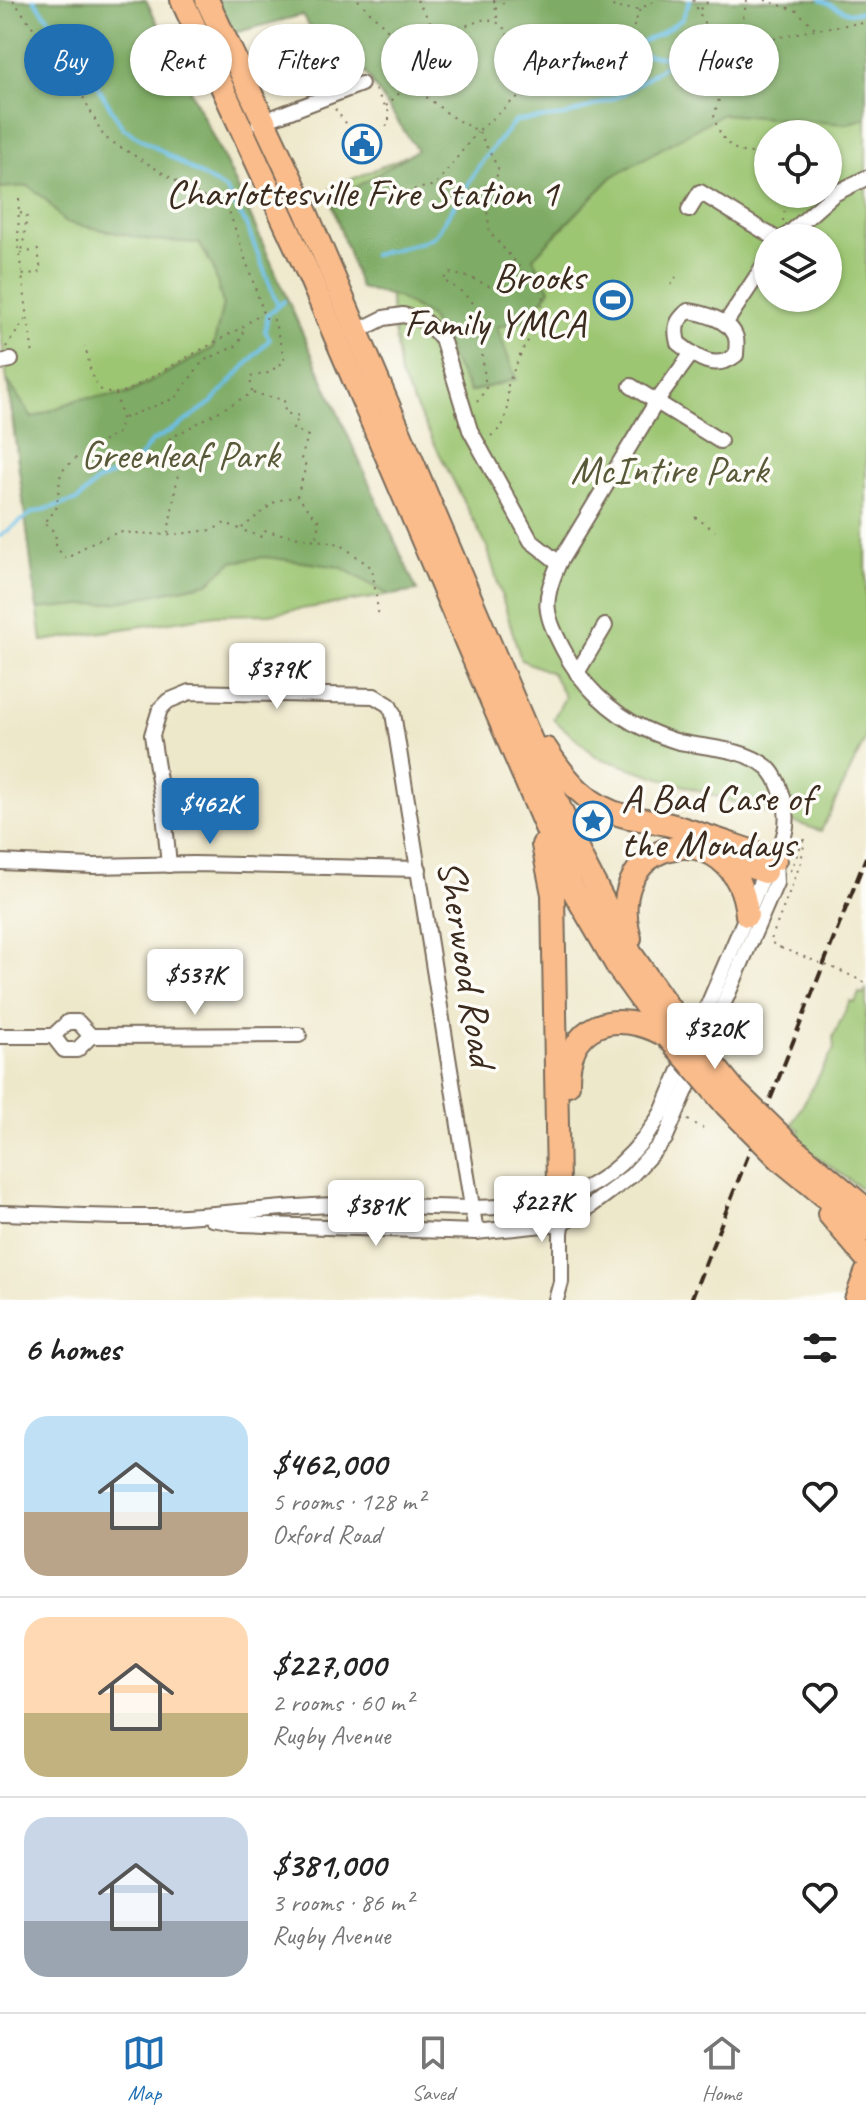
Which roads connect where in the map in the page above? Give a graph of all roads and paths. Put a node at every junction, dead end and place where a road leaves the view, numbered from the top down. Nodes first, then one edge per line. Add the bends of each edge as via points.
1 (13, 0) edge
2 (182, 0) edge
3 (207, 0) edge
4 (358, 0) edge
5 (417, 0) edge
6 (494, 0) edge
7 (508, 0) edge
8 (607, 0) edge
9 (656, 0) edge
10 (693, 0) edge
11 (710, 0) edge
12 (747, 0) edge
13 (765, 0) edge
14 (494, 9) junction
15 (640, 9) junction
16 (699, 10) junction
17 (498, 23) joint
18 (866, 23) edge
19 (382, 24) edge
20 (431, 24) edge
21 (471, 24) edge
22 (635, 24) edge
23 (705, 24) edge
24 (742, 24) edge
25 (815, 28) junction
26 (779, 36) edge
27 (366, 85) edge
28 (325, 96) joint
29 (396, 96) edge
30 (425, 96) edge
31 (529, 96) edge
32 (720, 96) edge
33 (385, 106) junction
34 (265, 120) junction
35 (386, 126) dead end
36 (349, 127) dead end
37 (244, 130) junction
38 (478, 131) junction
39 (754, 152) edge
40 (866, 178) edge
41 (406, 191) dead end
42 (19, 199) dead end
43 (689, 210) dead end
44 (19, 213) junction
45 (761, 224) edge
46 (794, 224) edge
47 (21, 253) junction
48 (522, 269) junction
49 (22, 275) junction
50 (676, 277) dead end
51 (754, 280) edge
52 (671, 285) dead end
53 (257, 315) junction
54 (28, 316) junction
55 (725, 324) junction
56 (244, 326) junction
57 (358, 331) junction
58 (85, 346) dead end
59 (692, 353) junction
60 (33, 355) dead end
61 (5, 358) edge
62 (631, 386) dead end
63 (252, 393) junction
64 (116, 394) junction
65 (657, 401) junction
66 (472, 409) dead end
67 (122, 418) junction
68 (720, 441) dead end
69 (484, 442) dead end
70 (297, 496) junction
71 (695, 517) dead end
72 (241, 529) junction
73 (715, 531) dead end
74 (168, 535) junction
75 (316, 540) junction
76 (559, 563) junction
77 (379, 618) dead end
78 (605, 626) dead end
79 (497, 659) junction
80 (577, 673) junction
81 (536, 809) junction
82 (805, 836) dead end
83 (709, 852) junction
84 (0, 862) edge
85 (169, 865) junction
86 (770, 866) junction
87 (419, 869) junction
88 (747, 915) junction
89 (639, 966) junction
90 (866, 983) edge
91 (674, 1030) junction
92 (299, 1035) dead end
93 (0, 1036) edge
94 (687, 1119) dead end
95 (703, 1128) dead end
96 (786, 1154) junction
97 (805, 1181) junction
98 (566, 1196) junction
99 (472, 1208) junction
100 (866, 1209) edge
101 (0, 1213) edge
102 (192, 1215) junction
103 (562, 1223) junction
104 (866, 1230) edge
105 (476, 1232) junction
106 (866, 1258) edge
107 (866, 1273) edge
108 (556, 1300) edge
109 (856, 1300) edge

1 - 53 path via 82,95 104,137 229,211 263,311
2 - 37 highway
3 - 34 highway
4 - 19 path
5 - 20 path
6 - 14 path
7 - 14 path
8 - 15 path via 615,8
9 - 15 path
10 - 16 path
11 - 16 path
12 - 24 path
13 - 25 path via 797,11
14 - 17 path
15 - 22 path
16 - 23 path
17 - 21 path via 485,19
18 - 25 path
25 - 26 path
27 - 33 path
28 - 34 street
28 - 36 path
29 - 33 path
30 - 38 path
31 - 38 path via 515,99
32 - 39 path via 714,115 723,139 736,149
33 - 35 path via 390,118
34 - 37 street
34 - 57 highway
37 - 81 highway
38 - 41 path via 438,182
38 - 48 path via 499,170 486,203 490,233
40 - 46 street
42 - 44 path
43 - 45 street via 700,192
44 - 47 path
44 - 47 path via 27,215
47 - 49 path
47 - 49 path via 38,250 41,272
48 - 66 path via 519,287 489,286 449,273 443,280 477,307 486,389
48 - 69 path via 543,293 541,319 508,384 502,427
49 - 54 path
50 - 52 path
51 - 55 street
53 - 56 path
53 - 63 path via 273,318 285,361 250,377
54 - 60 path
54 - 61 path
55 - 59 street via 737,338 736,355 718,364
55 - 59 street via 688,311 674,329 678,343
56 - 64 path
56 - 67 path via 238,345 203,361 175,398
57 - 76 street via 403,315 423,320 442,338 470,430 531,541
57 - 79 highway
58 - 64 path via 99,389
59 - 65 street
62 - 65 street
63 - 70 path via 284,400 285,413 299,416 293,429 308,436
63 - 74 path via 169,439 178,474
64 - 67 path
65 - 68 street
65 - 76 street
67 - 74 path via 117,434 105,439 95,459 77,457 61,472 56,510 43,523 52,528 56,547 66,559 119,532
70 - 72 path via 276,501
70 - 75 path via 319,521
71 - 73 path
72 - 74 path via 225,523 212,530
72 - 75 path via 260,537 264,531
75 - 77 path via 340,544 372,568
76 - 80 street via 547,590 546,608
78 - 80 street
79 - 86 highway via 558,768 588,799 623,815 701,834
79 - 89 highway via 587,870
80 - 86 street via 611,708 646,730 739,753 767,767 787,813
81 - 91 highway via 595,929
81 - 98 highway via 553,894 555,1136 558,1185
82 - 90 path, bridge via 801,862 770,942
83 - 86 highway
83 - 88 highway via 738,880
83 - 89 highway via 684,847 657,854 629,883 624,911
84 - 85 street
85 - 87 street
85 - 87 street, Sherwood Road via 152,735 160,709 190,692 296,693 374,696 389,705
86 - 88 street
86 - 103 street via 776,883 665,1139 632,1175
87 - 99 street, Sherwood Road
88 - 98 street via 658,1120 618,1165
89 - 91 highway
91 - 96 highway, bridge via 753,1110
91 - 96 highway, bridge via 719,1096
91 - 98 highway via 627,1020 597,1025 585,1033 568,1062 572,1180
92 - 93 street via 91,1036 78,1022 68,1022 53,1036
94 - 95 path
96 - 97 highway
96 - 100 highway
97 - 104 highway
97 - 106 highway
98 - 99 street
98 - 103 street
99 - 102 street via 339,1205
99 - 105 street, Sherwood Road
101 - 102 street
102 - 105 street via 241,1224
103 - 105 street
103 - 108 street
107 - 109 highway

